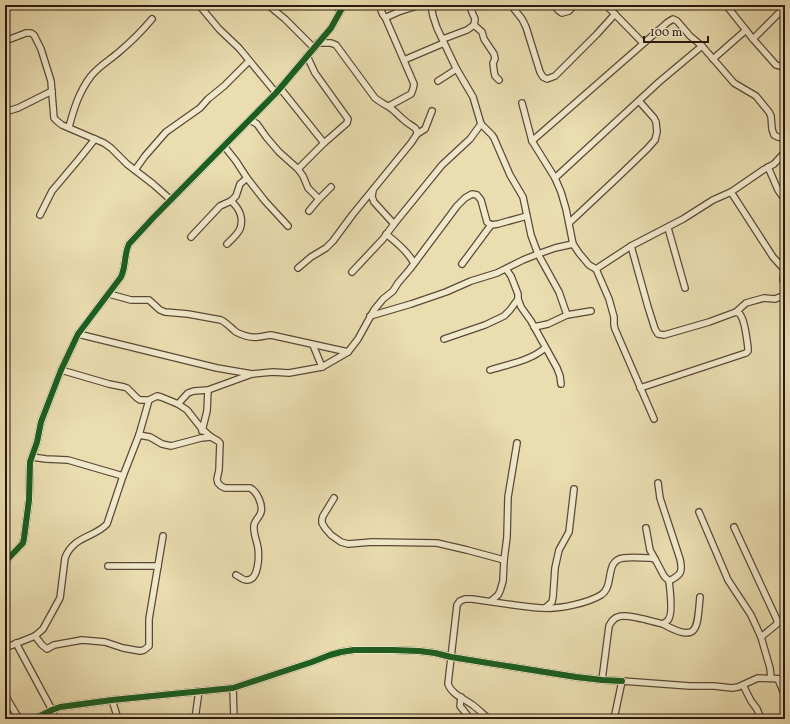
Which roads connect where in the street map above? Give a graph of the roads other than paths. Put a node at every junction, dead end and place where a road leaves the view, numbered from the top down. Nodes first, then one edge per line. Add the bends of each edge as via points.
1 (199, 5) edge
2 (268, 5) edge
3 (334, 5) edge
4 (345, 5) edge
5 (379, 5) edge
6 (420, 5) edge
7 (431, 5) edge
8 (468, 5) edge
9 (511, 5) edge
10 (554, 5) edge
11 (574, 5) edge
12 (606, 5) edge
13 (726, 5) edge
14 (785, 7) edge
15 (341, 10) junction
16 (615, 14) junction
17 (385, 17) junction
18 (152, 19) dead end
19 (474, 25) junction
20 (746, 30) junction
21 (753, 39) junction
22 (5, 41) edge
23 (443, 41) junction
24 (643, 44) junction
25 (316, 45) junction
26 (702, 46) junction
27 (307, 56) junction
28 (713, 59) junction
29 (249, 60) junction
30 (404, 60) junction
31 (784, 66) edge
32 (456, 68) junction
33 (499, 80) dead end
34 (438, 81) dead end
35 (278, 90) junction
36 (52, 91) junction
37 (639, 101) junction
38 (522, 104) dead end
39 (389, 106) junction
40 (432, 111) dead end
41 (5, 112) edge
42 (250, 120) junction
43 (481, 124) junction
44 (69, 128) junction
45 (417, 134) junction
46 (95, 139) junction
47 (785, 140) edge
48 (532, 141) junction
49 (324, 143) junction
50 (224, 146) junction
51 (785, 152) edge
52 (768, 168) junction
53 (298, 169) junction
54 (135, 170) junction
55 (246, 178) junction
56 (555, 178) junction
57 (331, 187) dead end
58 (373, 190) junction
59 (731, 192) junction
60 (319, 199) junction
61 (172, 200) junction
62 (785, 200) edge
63 (231, 201) junction
64 (309, 211) dead end
65 (40, 215) dead end
66 (527, 216) junction
67 (569, 223) junction
68 (394, 224) junction
69 (491, 225) junction
70 (288, 226) dead end
71 (668, 228) junction
72 (386, 234) junction
73 (191, 237) dead end
74 (227, 244) dead end
75 (573, 244) junction
76 (631, 246) junction
77 (538, 254) junction
78 (414, 263) junction
79 (462, 264) dead end
80 (298, 268) dead end
81 (506, 269) junction
82 (596, 269) junction
83 (352, 272) dead end
84 (785, 284) edge
85 (685, 288) dead end
86 (109, 294) junction
87 (785, 295) edge
88 (518, 299) junction
89 (591, 311) dead end
90 (736, 312) junction
91 (567, 315) junction
92 (370, 316) junction
93 (534, 327) junction
94 (78, 334) junction
95 (444, 339) dead end
96 (313, 345) junction
97 (545, 348) junction
98 (348, 352) junction
99 (322, 367) junction
100 (61, 370) junction
101 (490, 370) dead end
102 (252, 374) junction
103 (561, 384) dead end
104 (640, 388) junction
105 (208, 390) junction
106 (149, 400) junction
107 (178, 404) junction
108 (654, 419) dead end
109 (202, 429) junction
110 (139, 435) junction
111 (211, 437) junction
112 (202, 438) junction
113 (517, 443) dead end
114 (32, 457) junction
115 (123, 476) junction
116 (658, 483) dead end
117 (574, 489) dead end
118 (334, 498) dead end
119 (699, 512) dead end
120 (734, 527) dead end
121 (646, 528) dead end
122 (163, 536) dead end
123 (655, 559) junction
124 (504, 560) junction
125 (5, 562) edge
126 (108, 566) dead end
127 (158, 566) junction
128 (236, 576) dead end
129 (669, 581) junction
130 (700, 597) dead end
131 (491, 601) junction
132 (545, 608) junction
133 (663, 624) junction
134 (35, 636) junction
135 (761, 637) junction
136 (16, 643) junction
137 (5, 648) edge
138 (451, 657) junction
139 (771, 678) junction
140 (778, 679) junction
141 (785, 679) edge
142 (602, 680) junction
143 (622, 681) junction
144 (743, 685) junction
145 (233, 688) junction
146 (200, 691) junction
147 (5, 695) edge
148 (785, 696) edge
149 (461, 697) junction
150 (112, 700) junction
151 (52, 710) junction
152 (19, 719) edge
153 (34, 719) edge
154 (54, 719) edge
155 (118, 719) edge
156 (195, 719) edge
157 (234, 719) edge
158 (468, 719) edge
159 (489, 719) edge
160 (614, 719) edge
161 (761, 719) edge

1 - 29 street
2 - 25 street
3 - 15 street
4 - 15 street
5 - 17 street
6 - 17 street
7 - 23 street
8 - 19 street via 475,19
9 - 16 street via 526,27 540,72 547,79 555,76
10 - 11 street via 562,13
12 - 16 street
13 - 20 street
14 - 21 street
15 - 25 street via 331,28
16 - 24 street
17 - 30 street
18 - 44 street via 140,33 92,75 73,110
19 - 23 street
19 - 33 street via 482,32 494,54 494,71
20 - 21 street
20 - 28 street
21 - 31 street via 776,65
22 - 36 street via 26,33 34,35 41,49
23 - 30 street
23 - 32 street
24 - 26 street via 673,19
24 - 48 street
25 - 27 street
25 - 39 street via 336,45 375,98
26 - 28 street
26 - 37 street
27 - 35 street
27 - 49 street via 315,73 348,119 348,123
28 - 47 street via 734,83 756,96 771,116 774,135
29 - 35 street via 272,87
29 - 54 street via 200,108 166,132
30 - 39 street via 414,84 413,89 411,94
32 - 34 street
32 - 43 street via 473,97
35 - 42 street
35 - 49 street
36 - 41 street
36 - 44 street via 54,118
37 - 56 street
37 - 67 street via 656,122 655,140
38 - 48 street
39 - 45 street via 415,128
40 - 45 street via 424,129
42 - 50 street
42 - 53 street via 257,124 279,152
43 - 66 street via 494,138 523,198
43 - 68 street via 470,139 442,165
44 - 46 street
45 - 58 street
46 - 54 street via 111,148
46 - 65 street via 52,192
48 - 56 street
49 - 53 street
50 - 55 street
50 - 61 street
51 - 52 street
52 - 59 street
52 - 62 street
53 - 60 street via 308,188
54 - 61 street
55 - 63 street
55 - 70 street
56 - 67 street via 565,203
57 - 60 street
58 - 68 street via 374,202
58 - 80 street via 326,248
59 - 71 street
59 - 84 street via 773,257 784,269
60 - 64 street
61 - 86 street via 130,244 124,272
63 - 73 street via 220,206
63 - 74 street via 239,210 242,220 239,231
66 - 69 street
66 - 77 street
67 - 75 street
68 - 72 street
69 - 78 street via 487,222 481,200 477,194 472,194 457,206
69 - 79 street
71 - 76 street
71 - 85 street
72 - 78 street
72 - 83 street
75 - 77 street
75 - 82 street via 579,254
76 - 82 street
76 - 90 street via 658,334 664,335
77 - 81 street
77 - 91 street via 559,292
78 - 92 street
81 - 88 street via 511,276
81 - 92 street via 446,292
82 - 104 street via 609,299 614,326
86 - 94 street
86 - 96 street via 131,300 149,300 165,312 221,320 235,331 251,337 271,335
87 - 90 street via 746,303
88 - 93 street
88 - 95 street via 504,316
89 - 91 street
90 - 104 street via 743,321 748,348 746,353
91 - 93 street
92 - 98 street
93 - 97 street
94 - 100 street
94 - 102 street
96 - 98 street
96 - 99 street
97 - 101 street via 527,359
97 - 103 street via 558,368
98 - 99 street
99 - 102 street via 289,373
100 - 106 street via 127,388 140,400
100 - 114 street via 41,422
102 - 105 street
104 - 108 street
105 - 107 street via 188,393
105 - 109 street via 207,411
106 - 107 street via 157,396
106 - 110 street
107 - 109 street via 187,410
109 - 111 street
109 - 112 street
110 - 112 street via 171,446
110 - 115 street
111 - 112 street
111 - 128 street via 220,443 217,479 220,486 253,489 261,507 254,527 258,570 250,580 246,581
113 - 124 street via 508,497
114 - 115 street via 68,460
114 - 125 street via 23,543
115 - 134 street via 106,524 81,539 66,554 60,598 44,629
116 - 129 street via 660,498 682,569
117 - 132 street via 569,532 559,550 555,568 554,597
118 - 124 street via 322,519 325,528 341,542 437,543
119 - 135 street via 728,580 751,615
120 - 135 street via 777,620 777,624
121 - 123 street via 650,550
122 - 127 street
123 - 129 street
123 - 132 street via 622,558 611,567 607,589 602,594 578,603
124 - 131 street via 502,587
126 - 127 street
127 - 134 street via 147,649 140,651 105,642 82,640 54,645 47,649
129 - 133 street via 670,617
130 - 133 street via 694,630 682,633
131 - 132 street
131 - 138 street via 465,599 457,605
133 - 142 street via 623,616 611,622
134 - 136 street
135 - 139 street
136 - 137 street
136 - 151 street
138 - 142 street
138 - 145 street via 406,650 354,650
138 - 149 street via 448,684 450,689
139 - 140 street
139 - 144 street via 758,678
140 - 141 street
140 - 148 street
142 - 143 street
143 - 144 street via 732,688
143 - 160 street
144 - 161 street
145 - 146 street
145 - 157 street
146 - 150 street
146 - 156 street
147 - 152 street
149 - 158 street via 460,706
149 - 159 street
150 - 151 street
150 - 155 street
151 - 153 street
151 - 154 street

